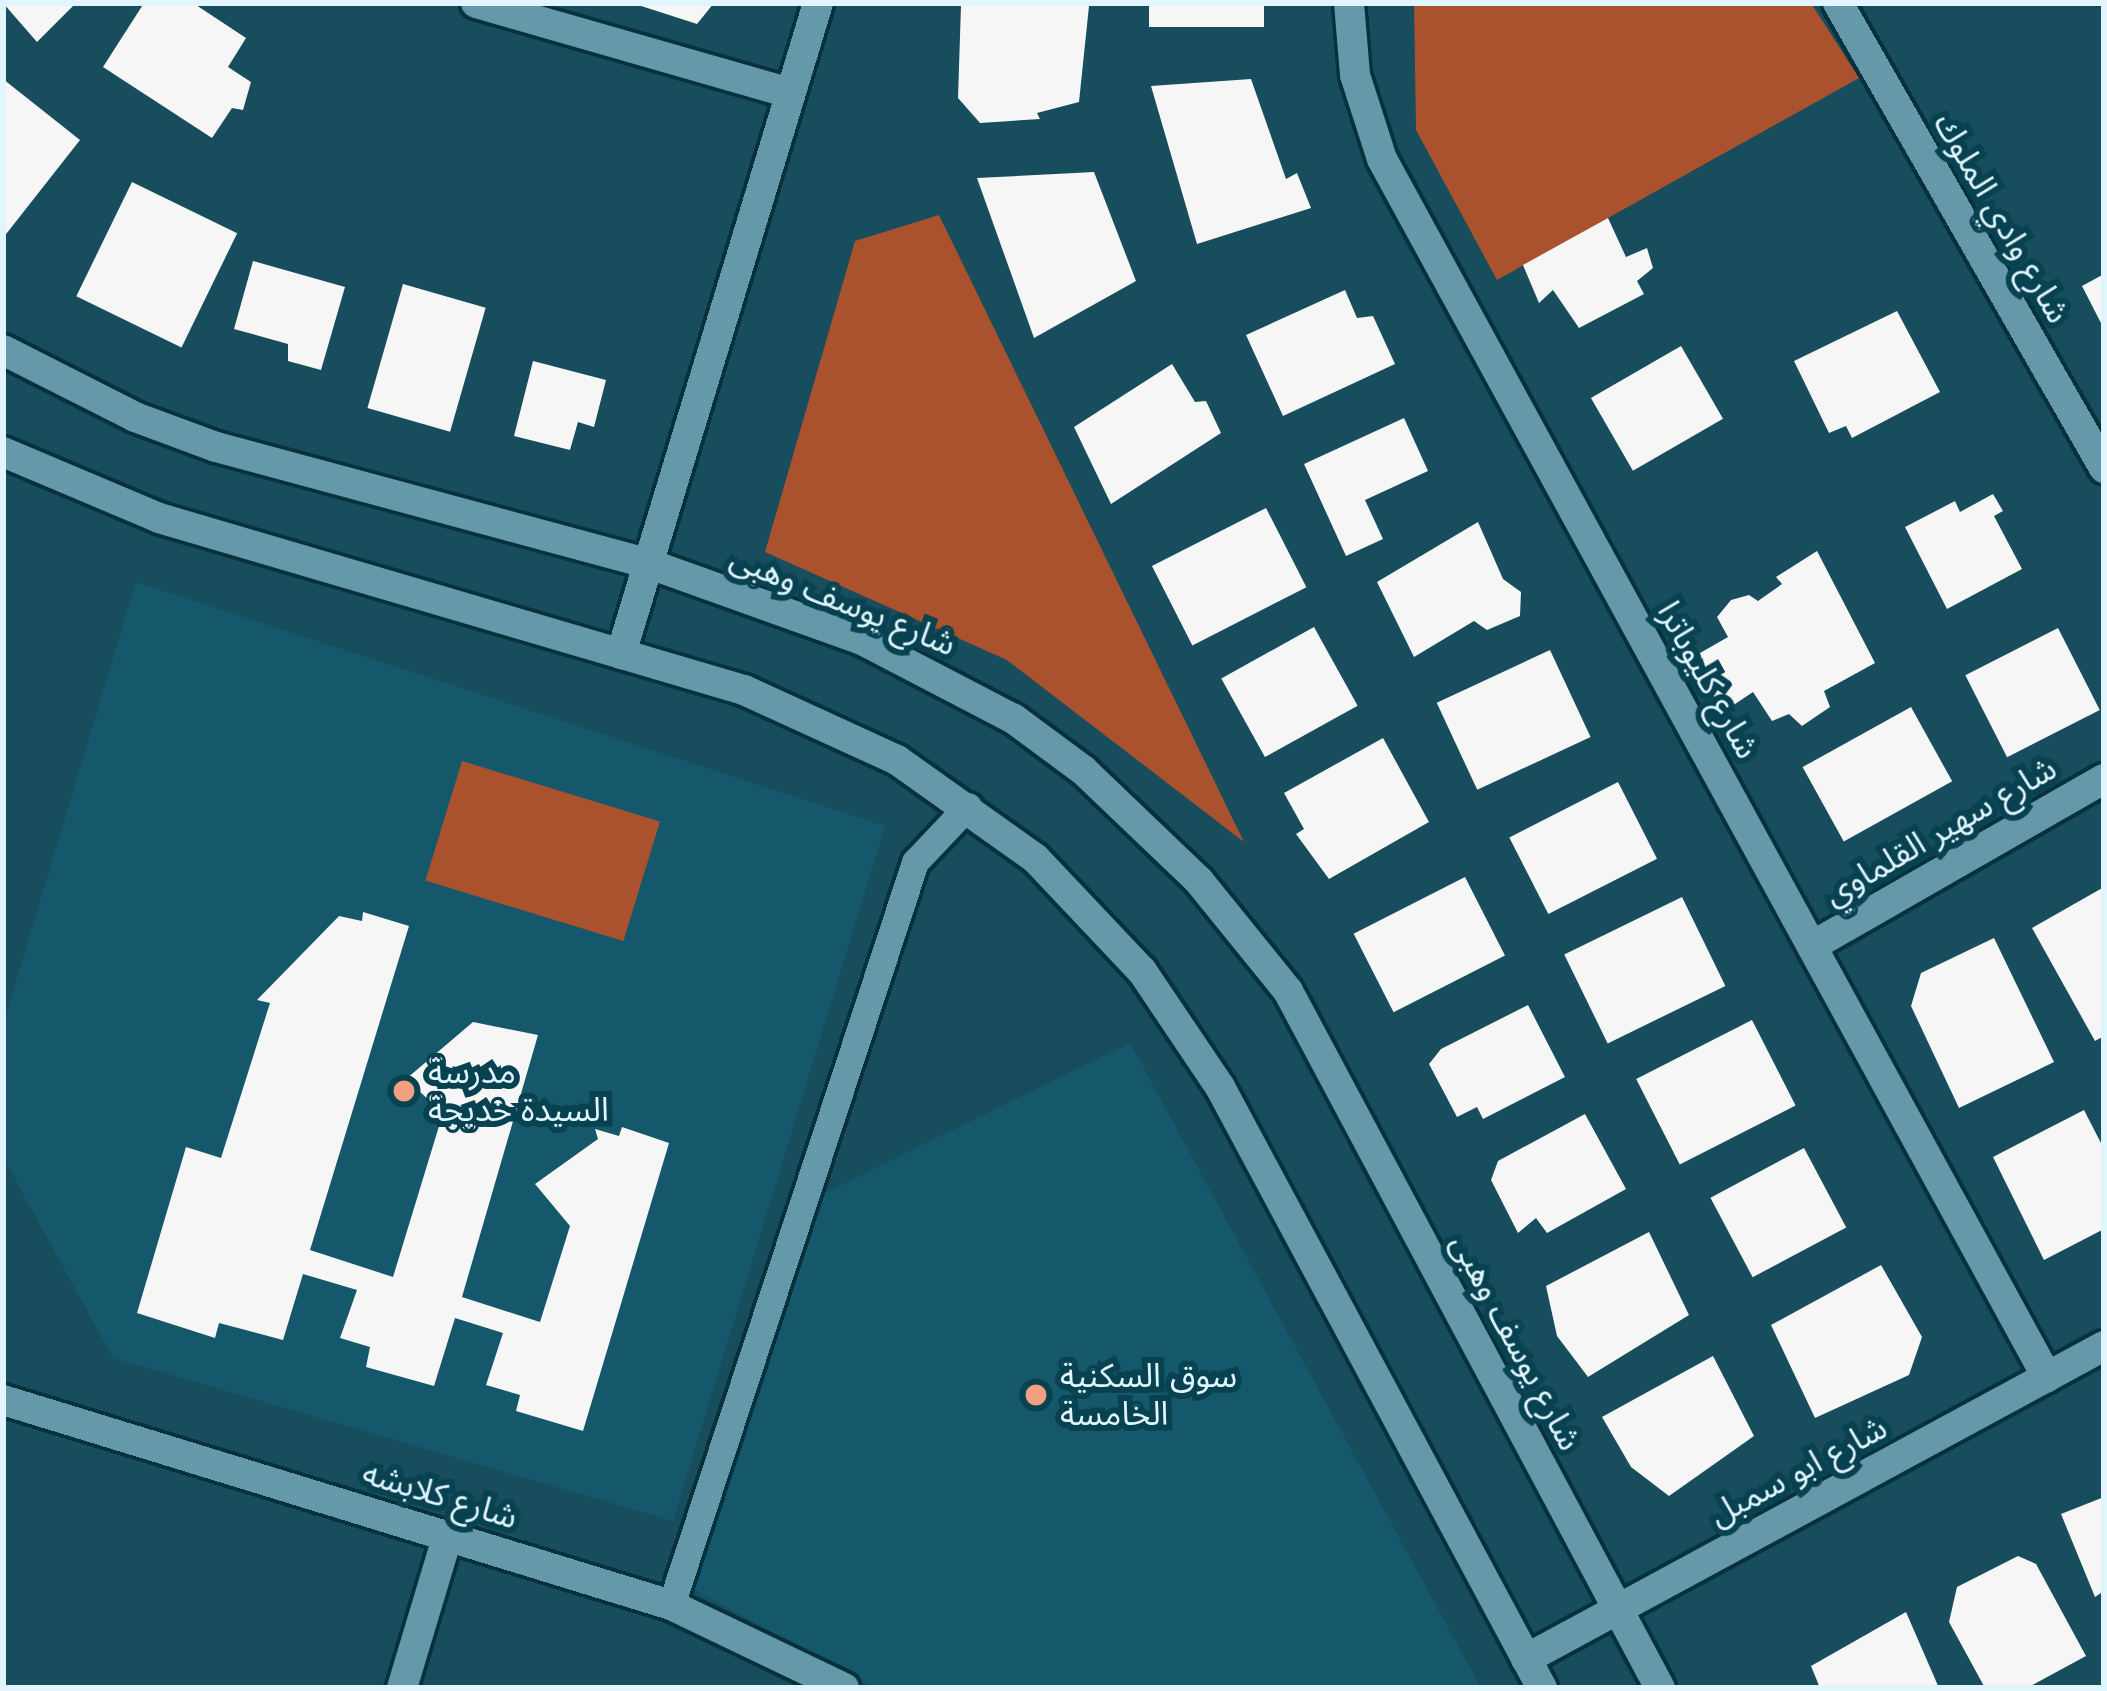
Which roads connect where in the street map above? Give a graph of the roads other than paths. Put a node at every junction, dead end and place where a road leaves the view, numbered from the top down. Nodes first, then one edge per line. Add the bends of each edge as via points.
1 (476, 3) edge
2 (818, 3) edge
3 (1349, 3) edge
4 (1838, 3) edge
5 (790, 93) junction
6 (3, 350) edge
7 (3, 452) edge
8 (2104, 468) edge
9 (647, 563) junction
10 (621, 654) junction
11 (2104, 779) edge
12 (968, 806) junction
13 (1812, 946) junction
14 (2104, 1346) edge
15 (2048, 1377) junction
16 (3, 1400) edge
17 (448, 1535) junction
18 (671, 1605) junction
19 (1618, 1610) junction
20 (1526, 1659) junction
21 (402, 1688) edge
22 (844, 1688) edge
23 (1542, 1688) edge
24 (1660, 1688) edge

1 - 5 street
2 - 5 street
3 - 13 street, شارع كليوباترا via 1355,75 1382,159
4 - 8 street, شارع وادي الملوك
5 - 9 street
6 - 9 street, شارع يوسف وهبى via 135,417 216,447
7 - 10 street via 159,518
9 - 10 street
9 - 19 street, شارع يوسف وهبى via 939,676 1083,770 1199,881 1328,1055
10 - 12 street via 822,721
11 - 13 street, شارع سهير القلماوي
12 - 18 lane via 915,862
12 - 20 street via 1096,917 1183,1027
13 - 15 street, شارع كليوباترا
14 - 15 street, شارع ابو سمبل
15 - 19 street, شارع ابو سمبل
16 - 17 street, شارع كلابشه
17 - 18 street, شارع كلابشه
17 - 21 street
18 - 22 street, شارع كلابشه
19 - 20 street, شارع ابو سمبل
19 - 24 street, شارع يوسف وهبى
20 - 23 street

